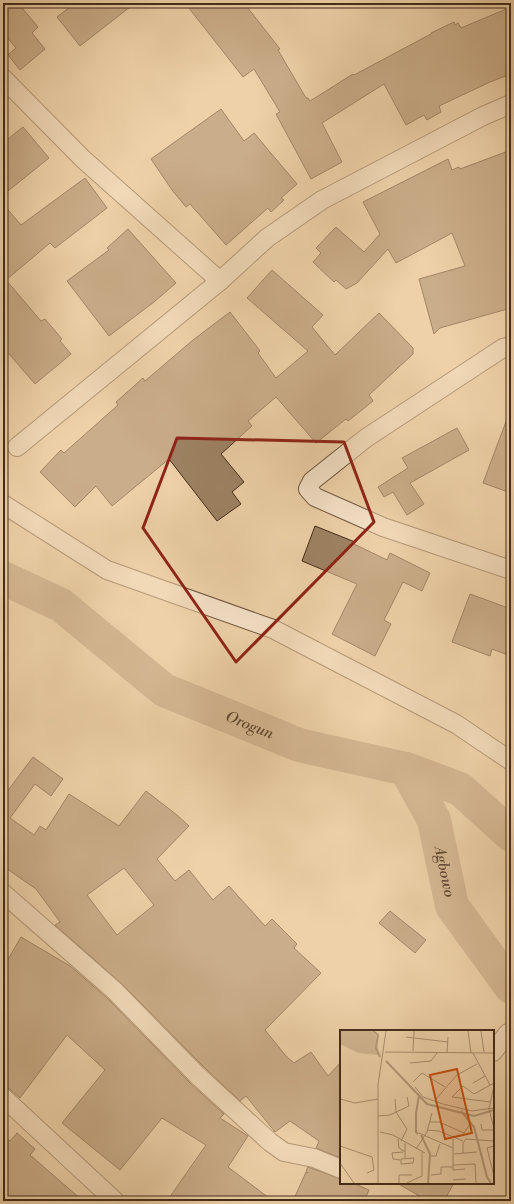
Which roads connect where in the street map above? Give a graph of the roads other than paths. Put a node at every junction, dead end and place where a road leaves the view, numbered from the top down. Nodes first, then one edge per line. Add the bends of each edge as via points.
1 (3, 78) edge
2 (511, 104) edge
3 (220, 281) junction
4 (511, 346) edge
5 (17, 447) dead end
6 (3, 504) edge
7 (511, 570) edge
8 (511, 761) edge
9 (3, 894) edge
10 (508, 1033) dead end
11 (494, 1051) edge
12 (3, 1097) edge
13 (340, 1169) edge
14 (115, 1201) edge

1 - 3 street via 82,160
2 - 3 street via 322,200 267,238
3 - 5 street
4 - 7 street via 504,348 366,438 312,481 308,489 315,497 383,527
6 - 8 street via 106,570 273,629 456,724
9 - 13 street via 115,991 197,1075 270,1142 284,1152 314,1158
10 - 11 street
12 - 14 street

